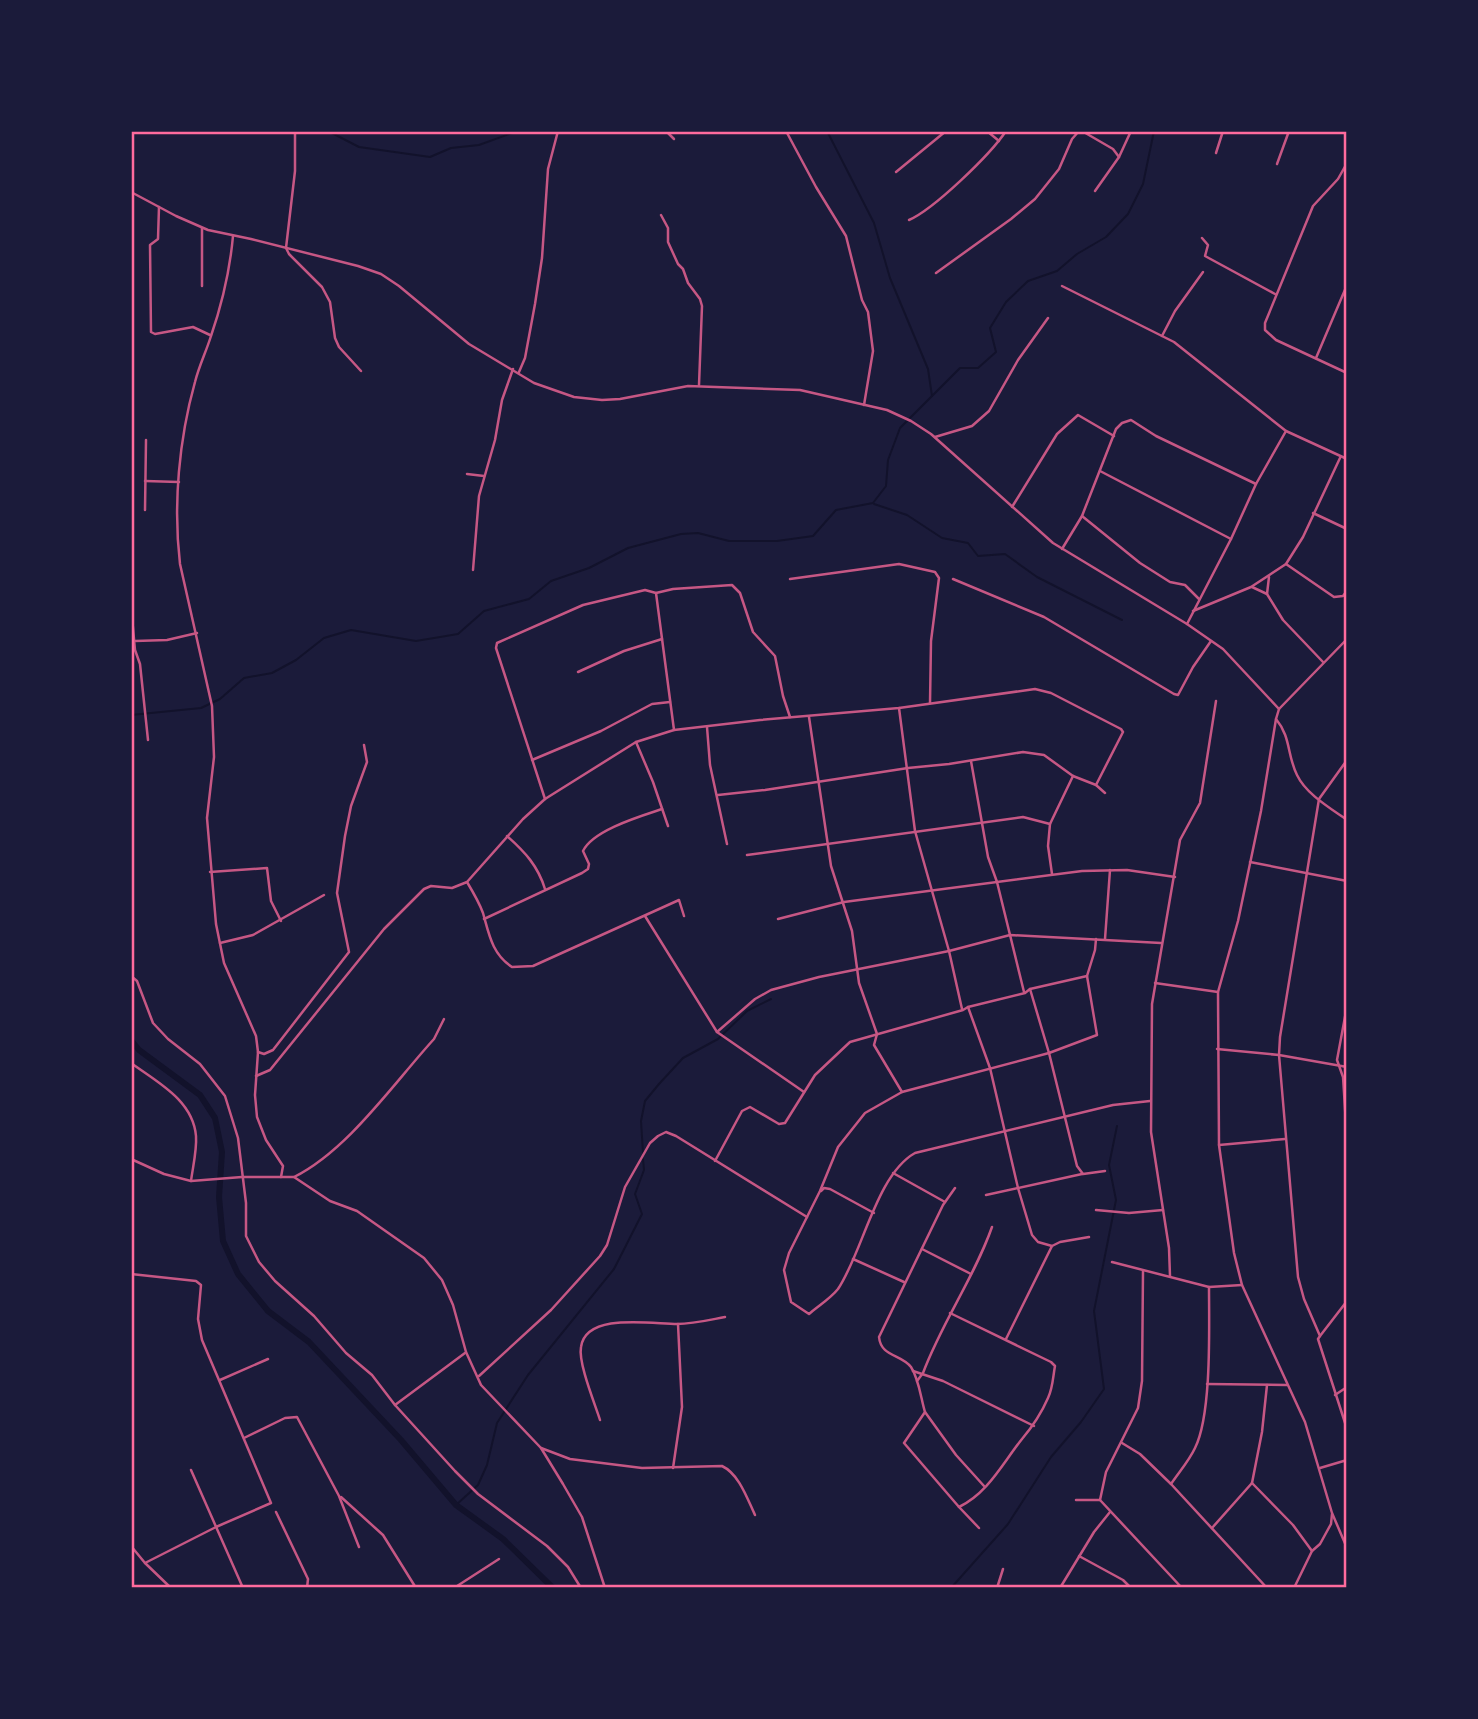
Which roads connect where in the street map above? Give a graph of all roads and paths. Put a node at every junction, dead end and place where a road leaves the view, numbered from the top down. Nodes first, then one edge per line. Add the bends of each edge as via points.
1 (295, 131) edge
2 (558, 131) edge
3 (666, 131) edge
4 (786, 131) edge
5 (946, 131) edge
6 (987, 131) edge
7 (1006, 131) edge
8 (1080, 131) edge
9 (1131, 131) edge
10 (1223, 131) edge
11 (1289, 131) edge
12 (674, 139) dead end
13 (999, 141) junction
14 (1216, 153) dead end
15 (1119, 157) junction
16 (1347, 163) edge
17 (1277, 164) dead end
18 (896, 172) dead end
19 (1095, 191) dead end
20 (131, 192) edge
21 (159, 207) junction
22 (661, 215) dead end
23 (909, 220) dead end
24 (202, 228) junction
25 (233, 236) junction
26 (1202, 238) dead end
27 (286, 248) junction
28 (936, 272) dead end
29 (1203, 272) dead end
30 (1347, 285) edge
31 (202, 286) dead end
32 (1062, 286) dead end
33 (1275, 295) junction
34 (1048, 318) dead end
35 (211, 336) junction
36 (1162, 336) junction
37 (1316, 358) junction
38 (513, 369) junction
39 (361, 371) dead end
40 (519, 373) junction
41 (1347, 373) edge
42 (698, 386) junction
43 (864, 405) junction
44 (1286, 431) junction
45 (1114, 436) junction
46 (935, 438) junction
47 (146, 440) dead end
48 (1340, 456) junction
49 (1347, 459) edge
50 (1099, 471) junction
51 (467, 474) dead end
52 (484, 476) junction
53 (145, 481) junction
54 (178, 482) junction
55 (1256, 484) junction
56 (1012, 507) junction
57 (145, 510) dead end
58 (1313, 513) junction
59 (1082, 516) junction
60 (1347, 529) edge
61 (1231, 539) junction
62 (1062, 549) junction
63 (1286, 564) junction
64 (473, 570) dead end
65 (1269, 577) junction
66 (790, 579) dead end
67 (953, 579) dead end
68 (1251, 587) junction
69 (1346, 592) edge
70 (656, 593) junction
71 (1267, 594) junction
72 (1199, 598) junction
73 (1193, 611) junction
74 (132, 617) edge
75 (1187, 624) junction
76 (197, 633) junction
77 (662, 639) junction
78 (1347, 639) edge
79 (1212, 640) junction
80 (134, 641) junction
81 (1323, 662) junction
82 (578, 672) dead end
83 (1216, 701) dead end
84 (670, 702) junction
85 (930, 703) junction
86 (899, 708) junction
87 (1279, 709) junction
88 (790, 717) junction
89 (809, 717) junction
90 (1276, 719) junction
91 (707, 726) junction
92 (674, 730) junction
93 (148, 740) dead end
94 (636, 742) junction
95 (365, 745) dead end
96 (533, 760) junction
97 (1347, 760) edge
98 (971, 761) junction
99 (908, 768) junction
100 (1073, 776) junction
101 (818, 781) junction
102 (1097, 785) junction
103 (1105, 793) dead end
104 (718, 795) junction
105 (545, 799) junction
106 (1319, 799) junction
107 (662, 809) junction
108 (1347, 820) edge
109 (982, 821) junction
110 (1050, 824) junction
111 (668, 826) dead end
112 (915, 831) junction
113 (507, 836) junction
114 (828, 843) junction
115 (727, 844) dead end
116 (747, 855) dead end
117 (1250, 862) junction
118 (1110, 870) junction
119 (211, 872) junction
120 (1052, 874) junction
121 (1307, 874) junction
122 (1175, 877) junction
123 (1347, 881) edge
124 (467, 882) junction
125 (996, 882) junction
126 (545, 889) junction
127 (932, 891) junction
128 (324, 895) dead end
129 (844, 902) junction
130 (645, 916) junction
131 (684, 916) dead end
132 (484, 919) junction
133 (778, 919) dead end
134 (281, 921) junction
135 (1010, 936) junction
136 (1096, 939) junction
137 (1105, 939) junction
138 (220, 943) junction
139 (1161, 943) junction
140 (949, 951) junction
141 (857, 969) junction
142 (131, 976) edge
143 (1087, 976) junction
144 (1155, 983) junction
145 (1030, 989) junction
146 (1218, 992) junction
147 (1024, 993) junction
148 (1347, 1006) edge
149 (968, 1007) junction
150 (963, 1010) junction
151 (444, 1019) dead end
152 (717, 1032) junction
153 (877, 1034) junction
154 (1217, 1049) junction
155 (258, 1052) junction
156 (1049, 1053) junction
157 (1279, 1055) junction
158 (131, 1063) edge
159 (1339, 1066) junction
160 (1347, 1067) edge
161 (990, 1068) junction
162 (256, 1076) junction
163 (804, 1092) junction
164 (902, 1092) junction
165 (1150, 1101) junction
166 (1065, 1118) junction
167 (1005, 1130) junction
168 (1285, 1139) junction
169 (1347, 1140) edge
170 (1220, 1145) junction
171 (131, 1159) edge
172 (715, 1161) junction
173 (1105, 1171) dead end
174 (893, 1173) junction
175 (1083, 1174) junction
176 (240, 1177) junction
177 (281, 1177) junction
178 (294, 1177) junction
179 (191, 1181) junction
180 (955, 1188) dead end
181 (1018, 1188) junction
182 (820, 1191) junction
183 (986, 1195) dead end
184 (945, 1202) junction
185 (1096, 1210) dead end
186 (1163, 1210) junction
187 (874, 1213) junction
188 (807, 1217) junction
189 (992, 1227) dead end
190 (1089, 1237) dead end
191 (1052, 1246) junction
192 (922, 1249) junction
193 (853, 1259) junction
194 (1112, 1262) dead end
195 (1143, 1271) junction
196 (131, 1274) edge
197 (971, 1274) junction
198 (1171, 1276) junction
199 (905, 1283) junction
200 (1242, 1285) junction
201 (1209, 1287) junction
202 (1347, 1301) edge
203 (950, 1313) junction
204 (725, 1317) dead end
205 (678, 1324) junction
206 (1320, 1336) junction
207 (1006, 1339) junction
208 (466, 1352) junction
209 (268, 1359) dead end
210 (913, 1371) junction
211 (923, 1373) junction
212 (478, 1377) junction
213 (220, 1380) junction
214 (916, 1382) junction
215 (1207, 1384) junction
216 (1267, 1385) junction
217 (1289, 1385) junction
218 (1347, 1387) edge
219 (1335, 1395) junction
220 (395, 1405) junction
221 (925, 1412) junction
222 (600, 1420) dead end
223 (1034, 1426) junction
224 (1347, 1429) edge
225 (244, 1438) junction
226 (1122, 1443) junction
227 (541, 1448) junction
228 (1347, 1460) edge
229 (673, 1468) junction
230 (1319, 1468) junction
231 (191, 1470) dead end
232 (1252, 1483) junction
233 (1171, 1484) junction
234 (985, 1487) junction
235 (339, 1496) junction
236 (1076, 1500) dead end
237 (1100, 1500) junction
238 (959, 1507) junction
239 (276, 1512) dead end
240 (1110, 1512) junction
241 (1332, 1513) junction
242 (755, 1515) dead end
243 (216, 1527) junction
244 (979, 1528) dead end
245 (1212, 1528) junction
246 (131, 1546) edge
247 (359, 1547) dead end
248 (1347, 1548) edge
249 (1312, 1551) junction
250 (1079, 1556) junction
251 (499, 1559) dead end
252 (145, 1563) junction
253 (1003, 1569) dead end
254 (171, 1588) edge
255 (243, 1588) edge
256 (307, 1588) edge
257 (416, 1588) edge
258 (454, 1588) edge
259 (582, 1588) edge
260 (605, 1588) edge
261 (997, 1588) edge
262 (1060, 1588) edge
263 (1131, 1588) edge
264 (1182, 1588) edge
265 (1267, 1588) edge
266 (1294, 1588) edge

1 - 27 street
2 - 40 street via 549,161 537,293
3 - 12 street
4 - 43 street via 846,236 868,312 873,351
5 - 18 street
6 - 13 street
7 - 13 street
8 - 15 street
8 - 28 street via 1035,199
9 - 15 street
10 - 14 street
11 - 17 street
13 - 23 street via 930,207
15 - 19 street
16 - 33 street via 1312,205
20 - 21 street
21 - 24 street
21 - 35 street via 158,237 150,245 151,332 193,327
22 - 42 street via 668,242 702,306
24 - 25 street
24 - 31 street
25 - 27 street
25 - 35 street
26 - 33 street via 1208,245 1205,256
27 - 38 street via 381,274 469,344
27 - 39 street via 322,287 330,302 339,347
29 - 36 street
30 - 37 street
32 - 36 street
33 - 37 street via 1265,330
34 - 46 street via 989,411 972,426
35 - 54 street via 194,385
36 - 44 street
37 - 41 street
38 - 40 street
38 - 52 street
40 - 42 street via 546,388 602,400
42 - 43 street via 809,391
43 - 46 street via 899,415
44 - 48 street
44 - 55 street
45 - 50 street
45 - 55 street via 1122,423 1131,420
45 - 56 street via 1078,415 1056,433
46 - 56 street
47 - 53 street
48 - 49 street
48 - 58 street
50 - 59 street
50 - 61 street
51 - 52 street
52 - 64 street via 476,512
53 - 54 street
53 - 57 street
54 - 76 street via 180,564
55 - 61 street
56 - 62 street
58 - 60 street
58 - 63 street
59 - 62 street
59 - 72 street via 1140,563 1170,582 1185,585
61 - 72 street
62 - 75 street
63 - 65 street
63 - 69 street via 1334,597
65 - 68 street
65 - 71 street
66 - 85 street via 899,564 935,572 939,578
67 - 79 street via 1044,617 1178,695
68 - 71 street
68 - 73 street
70 - 77 street
70 - 88 street via 726,585 738,590 753,632 775,656
70 - 96 street via 645,590 583,605 497,643
71 - 81 street via 1283,620
72 - 73 street
73 - 75 street
74 - 80 street
75 - 79 street
76 - 80 street
76 - 119 street via 212,706 214,757 207,818
77 - 82 street
77 - 84 street
78 - 81 street
79 - 87 street
80 - 93 street
81 - 87 street
83 - 122 street via 1200,803 1181,840
84 - 92 street
84 - 96 street via 652,704
85 - 86 street
85 - 102 street via 1035,689 1051,693 1123,732
86 - 89 street
86 - 99 street
87 - 90 street
88 - 89 street
88 - 91 street
89 - 101 street
90 - 106 street via 1286,730 1297,777
90 - 117 street
91 - 92 street
91 - 104 street
92 - 94 street
94 - 105 street
94 - 107 street
95 - 155 street via 367,762 351,806 337,893 349,952 273,1049
96 - 105 street
97 - 106 street
98 - 99 street
98 - 100 street via 1036,752
98 - 109 street
99 - 101 street
99 - 112 street
100 - 102 street
100 - 110 street
101 - 104 street
101 - 114 street
102 - 103 street
104 - 115 street
105 - 113 street
106 - 108 street
106 - 121 street
107 - 111 street
107 - 126 street via 587,844 583,851 588,869
109 - 110 street via 1023,817
109 - 112 street
109 - 125 street
110 - 120 street
112 - 114 street
112 - 127 street
113 - 124 street
113 - 126 street via 530,858
114 - 116 street
114 - 129 street
117 - 121 street
117 - 146 street
118 - 120 street
118 - 122 street
118 - 137 street
119 - 134 street via 267,869 271,901
119 - 138 street
120 - 125 street
121 - 123 street
121 - 157 street
122 - 139 street
124 - 132 street
124 - 162 street via 452,888 424,889 384,929 270,1070
125 - 127 street
125 - 135 street
126 - 132 street
127 - 129 street
127 - 140 street
128 - 134 street
129 - 133 street
129 - 141 street
130 - 131 street via 680,900
130 - 132 street via 519,968 506,963 495,950
130 - 152 street
134 - 138 street
135 - 136 street
135 - 140 street
135 - 147 street
136 - 137 street
136 - 143 street
137 - 139 street
138 - 155 street
139 - 144 street
140 - 141 street
140 - 150 street
141 - 152 street via 771,990
141 - 153 street
142 - 176 street via 153,1023 200,1064 225,1096 237,1138
143 - 145 street
143 - 156 street via 1097,1035
144 - 146 street
144 - 165 street
145 - 147 street
145 - 156 street
146 - 154 street
147 - 149 street
148 - 159 street
149 - 150 street
149 - 161 street
150 - 153 street
151 - 178 street via 434,1039 340,1145
152 - 163 street
153 - 163 street via 850,1042
153 - 164 street via 874,1045
154 - 157 street
154 - 170 street
155 - 162 street
156 - 161 street
156 - 166 street
157 - 159 street
157 - 168 street
158 - 179 street via 168,1089 189,1112 196,1139
159 - 160 street
159 - 169 street
161 - 164 street
161 - 167 street
162 - 177 street via 257,1117 283,1166
163 - 172 street via 785,1123 750,1107 742,1111
164 - 182 street via 875,1106 853,1127 838,1147
165 - 166 street via 1124,1102
165 - 186 street
166 - 167 street
166 - 175 street
167 - 174 street via 915,1153
167 - 181 street
168 - 170 street
168 - 206 street via 1300,1287
170 - 200 street
171 - 179 street
172 - 188 street
172 - 212 street via 666,1132 650,1143 625,1187 600,1256 551,1310
173 - 175 street
174 - 184 street
174 - 187 street
175 - 181 street
176 - 177 street
176 - 179 street
176 - 220 street via 246,1236 259,1262
177 - 178 street
178 - 208 street via 330,1201 357,1211 424,1258 442,1280
180 - 184 street
181 - 183 street
181 - 191 street via 1032,1235
182 - 187 street via 830,1189
182 - 188 street
184 - 192 street
185 - 186 street
186 - 198 street
187 - 193 street
188 - 193 street via 783,1270 796,1307 809,1314 826,1301 838,1289
189 - 197 street
190 - 191 street
191 - 207 street
192 - 197 street
192 - 199 street
193 - 199 street
194 - 195 street
195 - 198 street
195 - 226 street via 1142,1381 1138,1408
196 - 213 street via 201,1285 200,1329
197 - 203 street
198 - 201 street
199 - 210 street via 879,1337 883,1348
200 - 201 street
200 - 217 street
201 - 215 street
202 - 206 street
203 - 207 street
203 - 211 street
204 - 205 street
205 - 222 street via 609,1324 587,1333 580,1348
205 - 229 street via 682,1407
206 - 219 street
207 - 223 street via 1055,1366 1050,1395
208 - 212 street
208 - 220 street
209 - 213 street
210 - 211 street
210 - 214 street
211 - 214 street
211 - 223 street
212 - 227 street
213 - 225 street
214 - 221 street
215 - 216 street
215 - 233 street via 1198,1442
216 - 217 street
216 - 232 street
217 - 230 street
218 - 219 street
219 - 224 street
220 - 259 street via 478,1494 555,1554
221 - 234 street
221 - 238 street via 904,1443
223 - 234 street
225 - 235 street via 297,1417
225 - 243 street via 271,1503
226 - 233 street
226 - 237 street via 1106,1472
227 - 229 street via 570,1459
227 - 260 street via 582,1517
228 - 230 street
229 - 242 street via 726,1467 744,1490
230 - 241 street
231 - 243 street
232 - 245 street
232 - 249 street
233 - 245 street
234 - 238 street
235 - 247 street
235 - 257 street via 383,1535
236 - 237 street
237 - 240 street
238 - 244 street
239 - 256 street via 308,1579
240 - 250 street
240 - 264 street
241 - 248 street
241 - 249 street via 1331,1524
243 - 252 street
243 - 255 street
245 - 265 street
246 - 252 street
249 - 266 street
250 - 262 street
250 - 263 street
251 - 258 street
252 - 254 street
253 - 261 street

